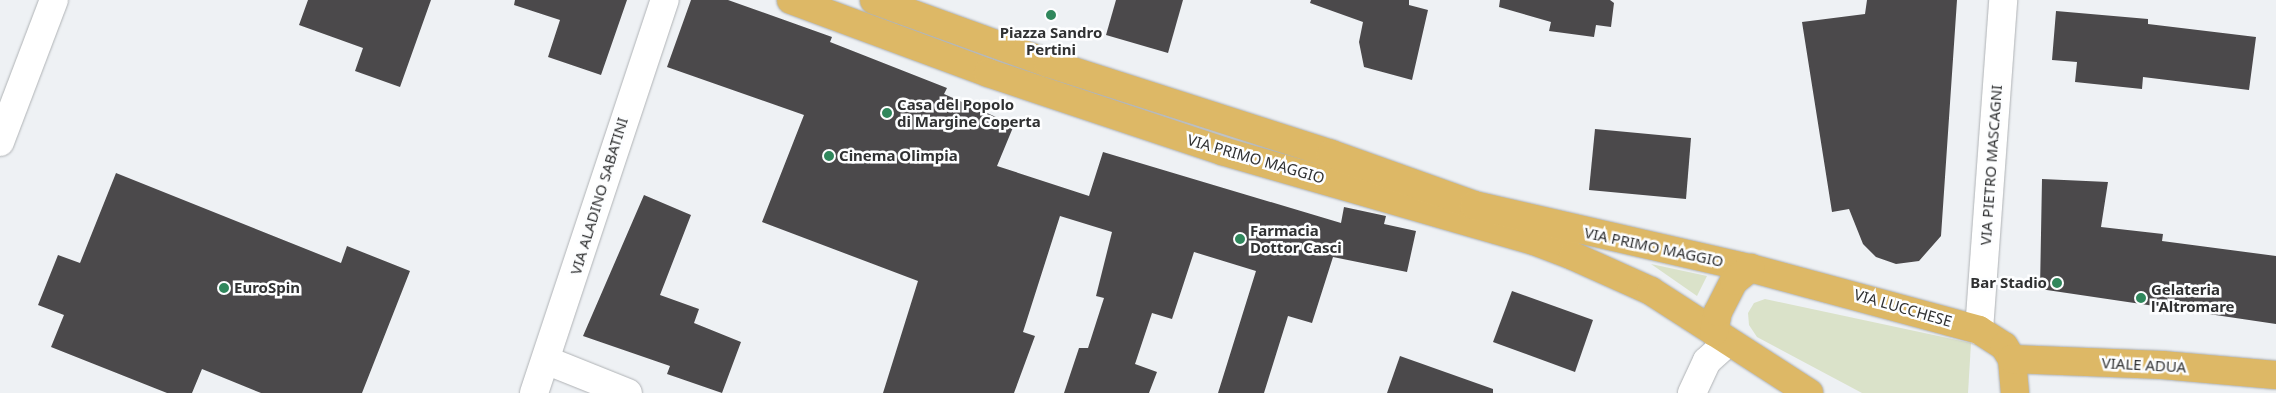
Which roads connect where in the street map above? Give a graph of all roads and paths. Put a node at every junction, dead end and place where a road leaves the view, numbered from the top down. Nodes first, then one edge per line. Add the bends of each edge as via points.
1 (54, 0) edge
2 (664, 0) edge
3 (790, 0) edge
4 (874, 0) edge
5 (2003, 0) edge
6 (0, 142) edge
7 (1750, 268) junction
8 (1978, 330) junction
9 (1721, 337) junction
10 (2012, 360) junction
11 (548, 361) junction
12 (2276, 375) edge
13 (534, 393) edge
14 (628, 393) edge
15 (1692, 393) edge
16 (1809, 393) edge
17 (2015, 393) edge

1 - 6 street
2 - 11 street, VIA ALADINO SABATINI via 595,202
3 - 9 main road, VIA PRIMO MAGGIO via 988,73 1222,151 1534,241 1651,291
4 - 7 main road, VIA PRIMO MAGGIO via 1048,63 1331,154 1474,205
5 - 8 street, VIA PIETRO MASCAGNI
7 - 8 main road, VIA LUCCHESE
7 - 9 main road via 1734,281 1718,312
8 - 10 main road, VIA LUCCHESE via 2004,346
9 - 15 street
9 - 16 main road
10 - 12 main road, VIALE ADUA via 2162,365
10 - 17 main road
11 - 13 street, VIA ALADINO SABATINI
11 - 14 street

